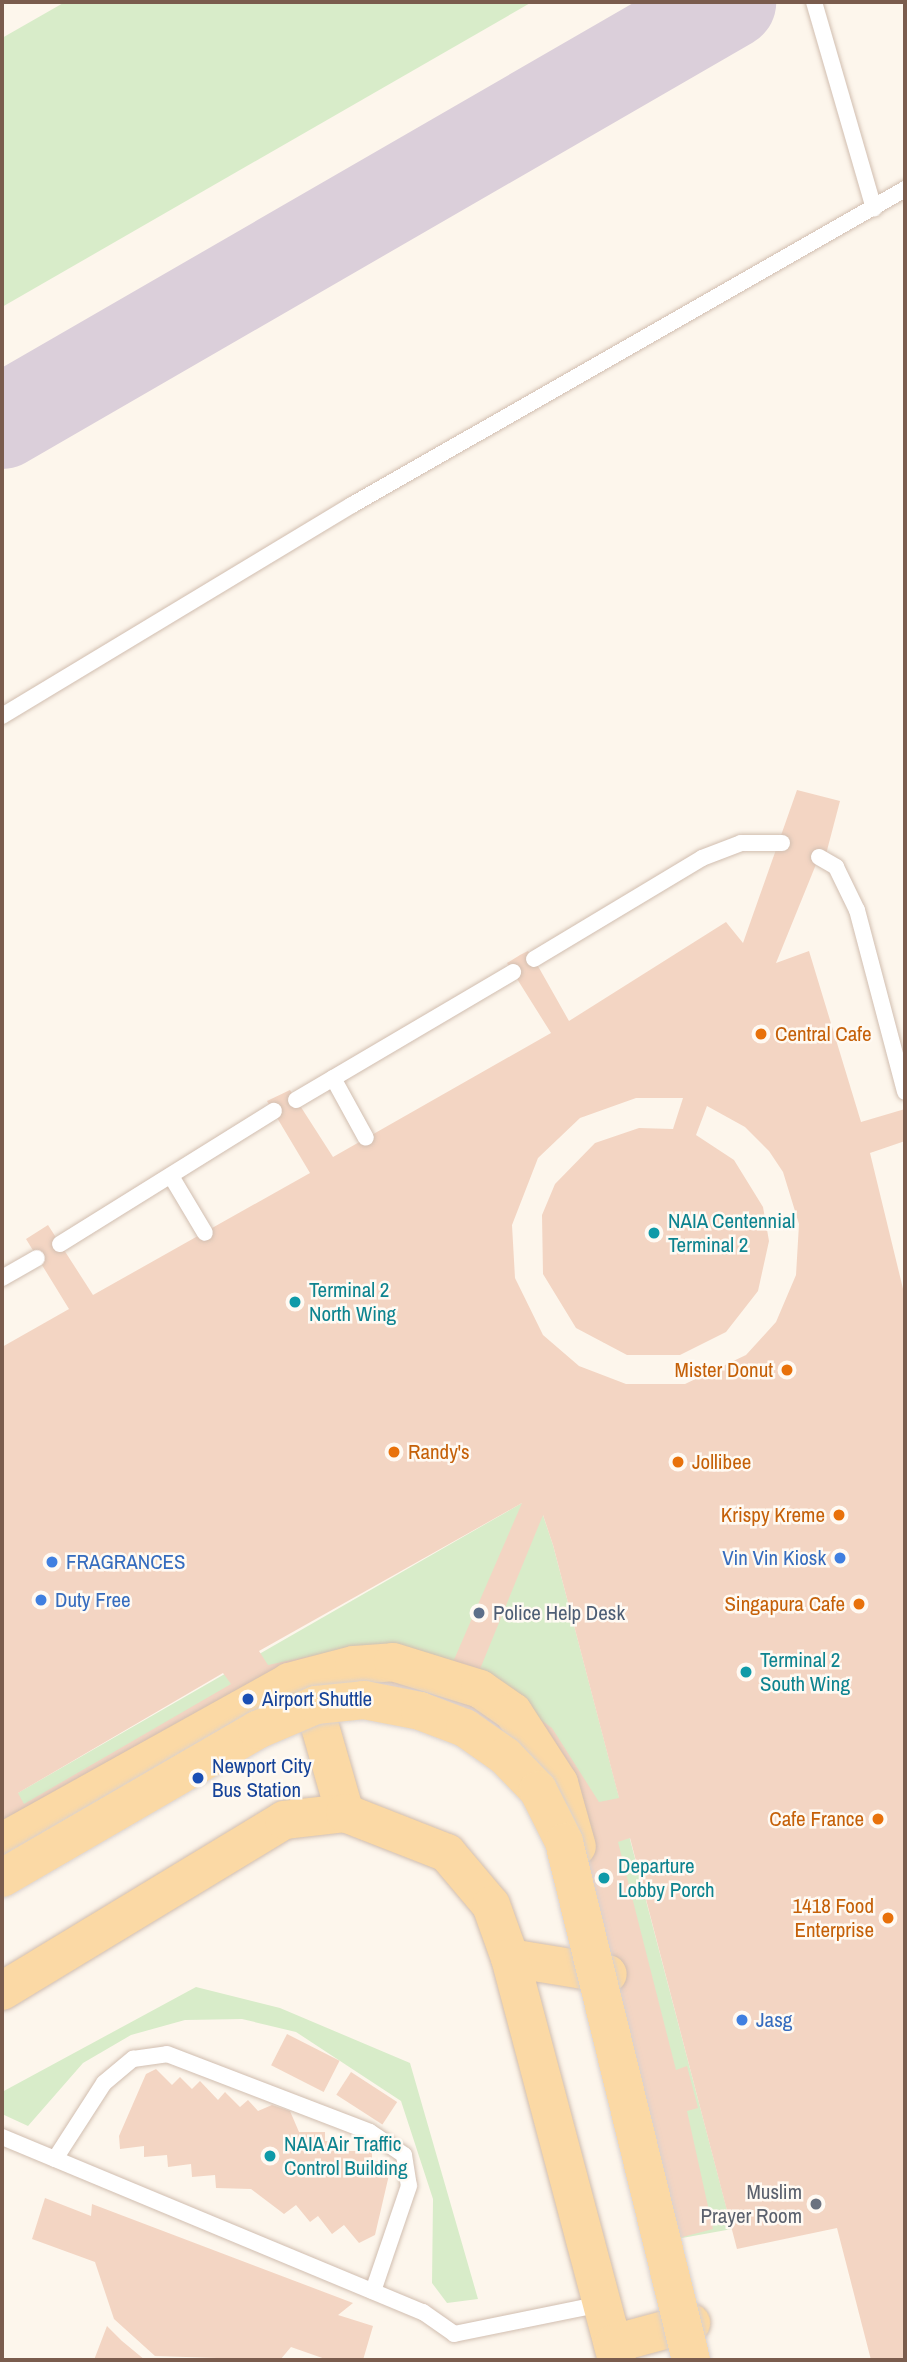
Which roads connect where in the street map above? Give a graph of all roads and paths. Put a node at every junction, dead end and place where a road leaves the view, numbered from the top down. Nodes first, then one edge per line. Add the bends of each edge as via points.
1 (814, 2) edge
2 (905, 189) edge
3 (874, 208) junction
4 (2, 716) edge
5 (782, 844) dead end
6 (819, 857) dead end
7 (534, 959) dead end
8 (513, 972) dead end
9 (333, 1078) junction
10 (905, 1092) edge
11 (296, 1100) dead end
12 (274, 1111) dead end
13 (366, 1138) dead end
14 (171, 1176) junction
15 (205, 1233) dead end
16 (60, 1244) dead end
17 (37, 1258) dead end
18 (2, 1278) edge
19 (306, 1678) junction
20 (345, 1813) junction
21 (2, 1842) edge
22 (2, 1878) edge
23 (510, 1958) junction
24 (608, 1974) junction
25 (2, 1991) edge
26 (2, 2137) edge
27 (55, 2159) junction
28 (373, 2291) junction
29 (602, 2304) junction
30 (691, 2342) edge
31 (615, 2352) edge
32 (699, 2360) edge

1 - 3 lane
2 - 3 lane
3 - 4 lane via 352,505
5 - 7 lane via 741,843 702,858
6 - 10 lane via 836,867 858,910
8 - 9 lane
9 - 11 lane
9 - 13 lane
12 - 14 lane
14 - 15 lane
14 - 16 lane
17 - 18 lane
19 - 20 main road
19 - 21 main road via 202,1727
19 - 24 main road via 393,1662 480,1689 513,1712 543,1749 559,1783
20 - 23 main road via 447,1853 491,1905
20 - 25 main road via 284,1820
22 - 30 main road, bridge via 257,1730 316,1705 364,1700 420,1710 495,1749 538,1790 564,1842
23 - 24 main road
23 - 29 main road
24 - 30 main road
26 - 27 lane
27 - 28 lane
27 - 28 lane via 104,2083 133,2059 167,2054 370,2132 404,2155 409,2186
28 - 29 lane via 423,2312 454,2334
29 - 31 main road
30 - 31 main road
30 - 32 main road

